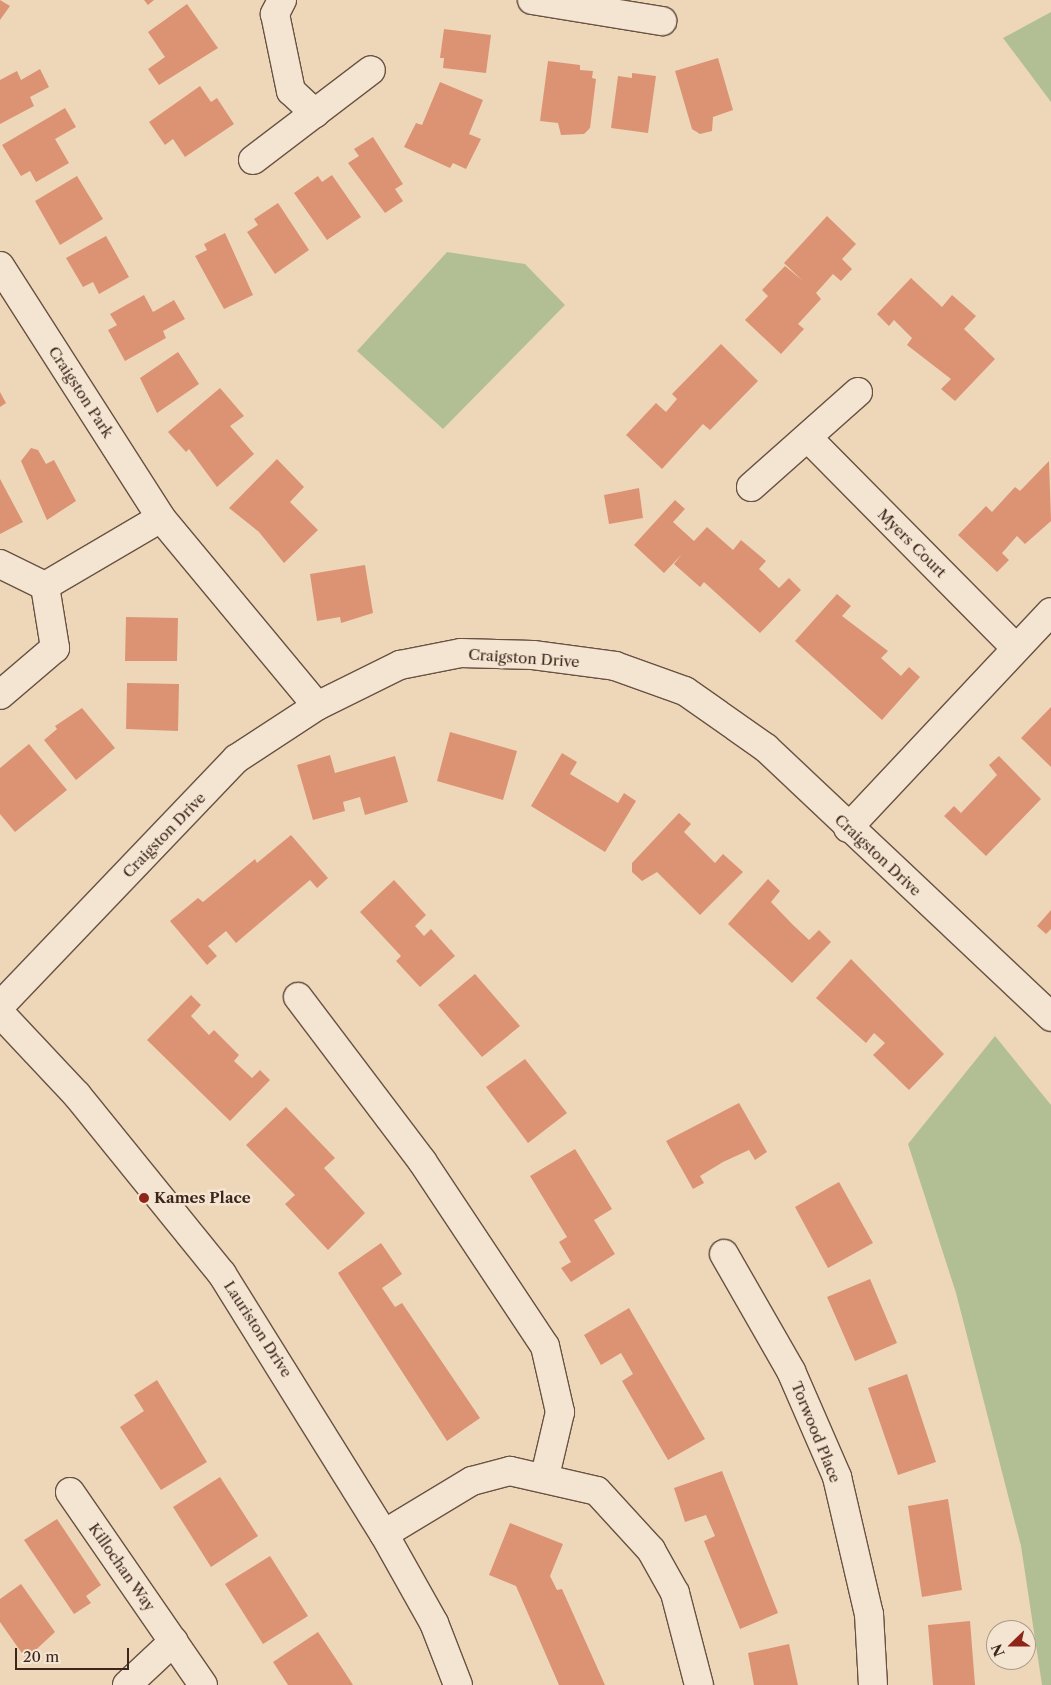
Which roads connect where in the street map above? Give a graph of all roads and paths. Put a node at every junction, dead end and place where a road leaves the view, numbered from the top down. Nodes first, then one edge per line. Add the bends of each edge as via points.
1 (282, 0) edge
2 (532, 0) edge
3 (591, 5) edge
4 (662, 21) dead end
5 (371, 70) dead end
6 (315, 112) junction
7 (252, 160) dead end
8 (0, 266) edge
9 (858, 392) dead end
10 (808, 438) junction
11 (751, 487) dead end
12 (161, 518) junction
13 (0, 564) edge
14 (45, 586) junction
15 (1051, 612) edge
16 (1016, 648) junction
17 (0, 695) edge
18 (317, 706) junction
19 (848, 828) junction
20 (298, 997) dead end
21 (0, 1006) edge
22 (0, 1013) edge
23 (1051, 1017) edge
24 (724, 1254) dead end
25 (545, 1476) junction
26 (70, 1492) dead end
27 (384, 1534) junction
28 (174, 1641) junction
29 (127, 1685) edge
30 (203, 1685) edge
31 (458, 1685) edge
32 (699, 1685) edge
33 (873, 1685) edge

1 - 6 street via 275,14 291,90
2 - 3 street
3 - 4 street
5 - 6 street
6 - 7 street
8 - 12 street, Craigston Park
9 - 10 street
10 - 11 street
10 - 16 street, Myers Court
12 - 14 street
12 - 18 street, Craigston Park
13 - 14 street
14 - 17 street via 55,648
15 - 16 street
16 - 19 street
18 - 19 street, Craigston Drive via 400,665 461,653 533,655 615,666 685,691 766,748
18 - 21 street, Craigston Drive via 236,759
19 - 23 street, Craigston Drive
20 - 25 street via 422,1161 545,1346 560,1412
22 - 27 street, Lauriston Drive via 77,1095 222,1274
24 - 33 street, Torwood Place via 792,1371 836,1477 869,1614
25 - 27 street via 510,1471 472,1481
25 - 32 street via 597,1490 651,1550 675,1593
26 - 28 street, Killochan Way
27 - 31 street, Lauriston Drive via 434,1623
28 - 29 street
28 - 30 street, Killochan Way

